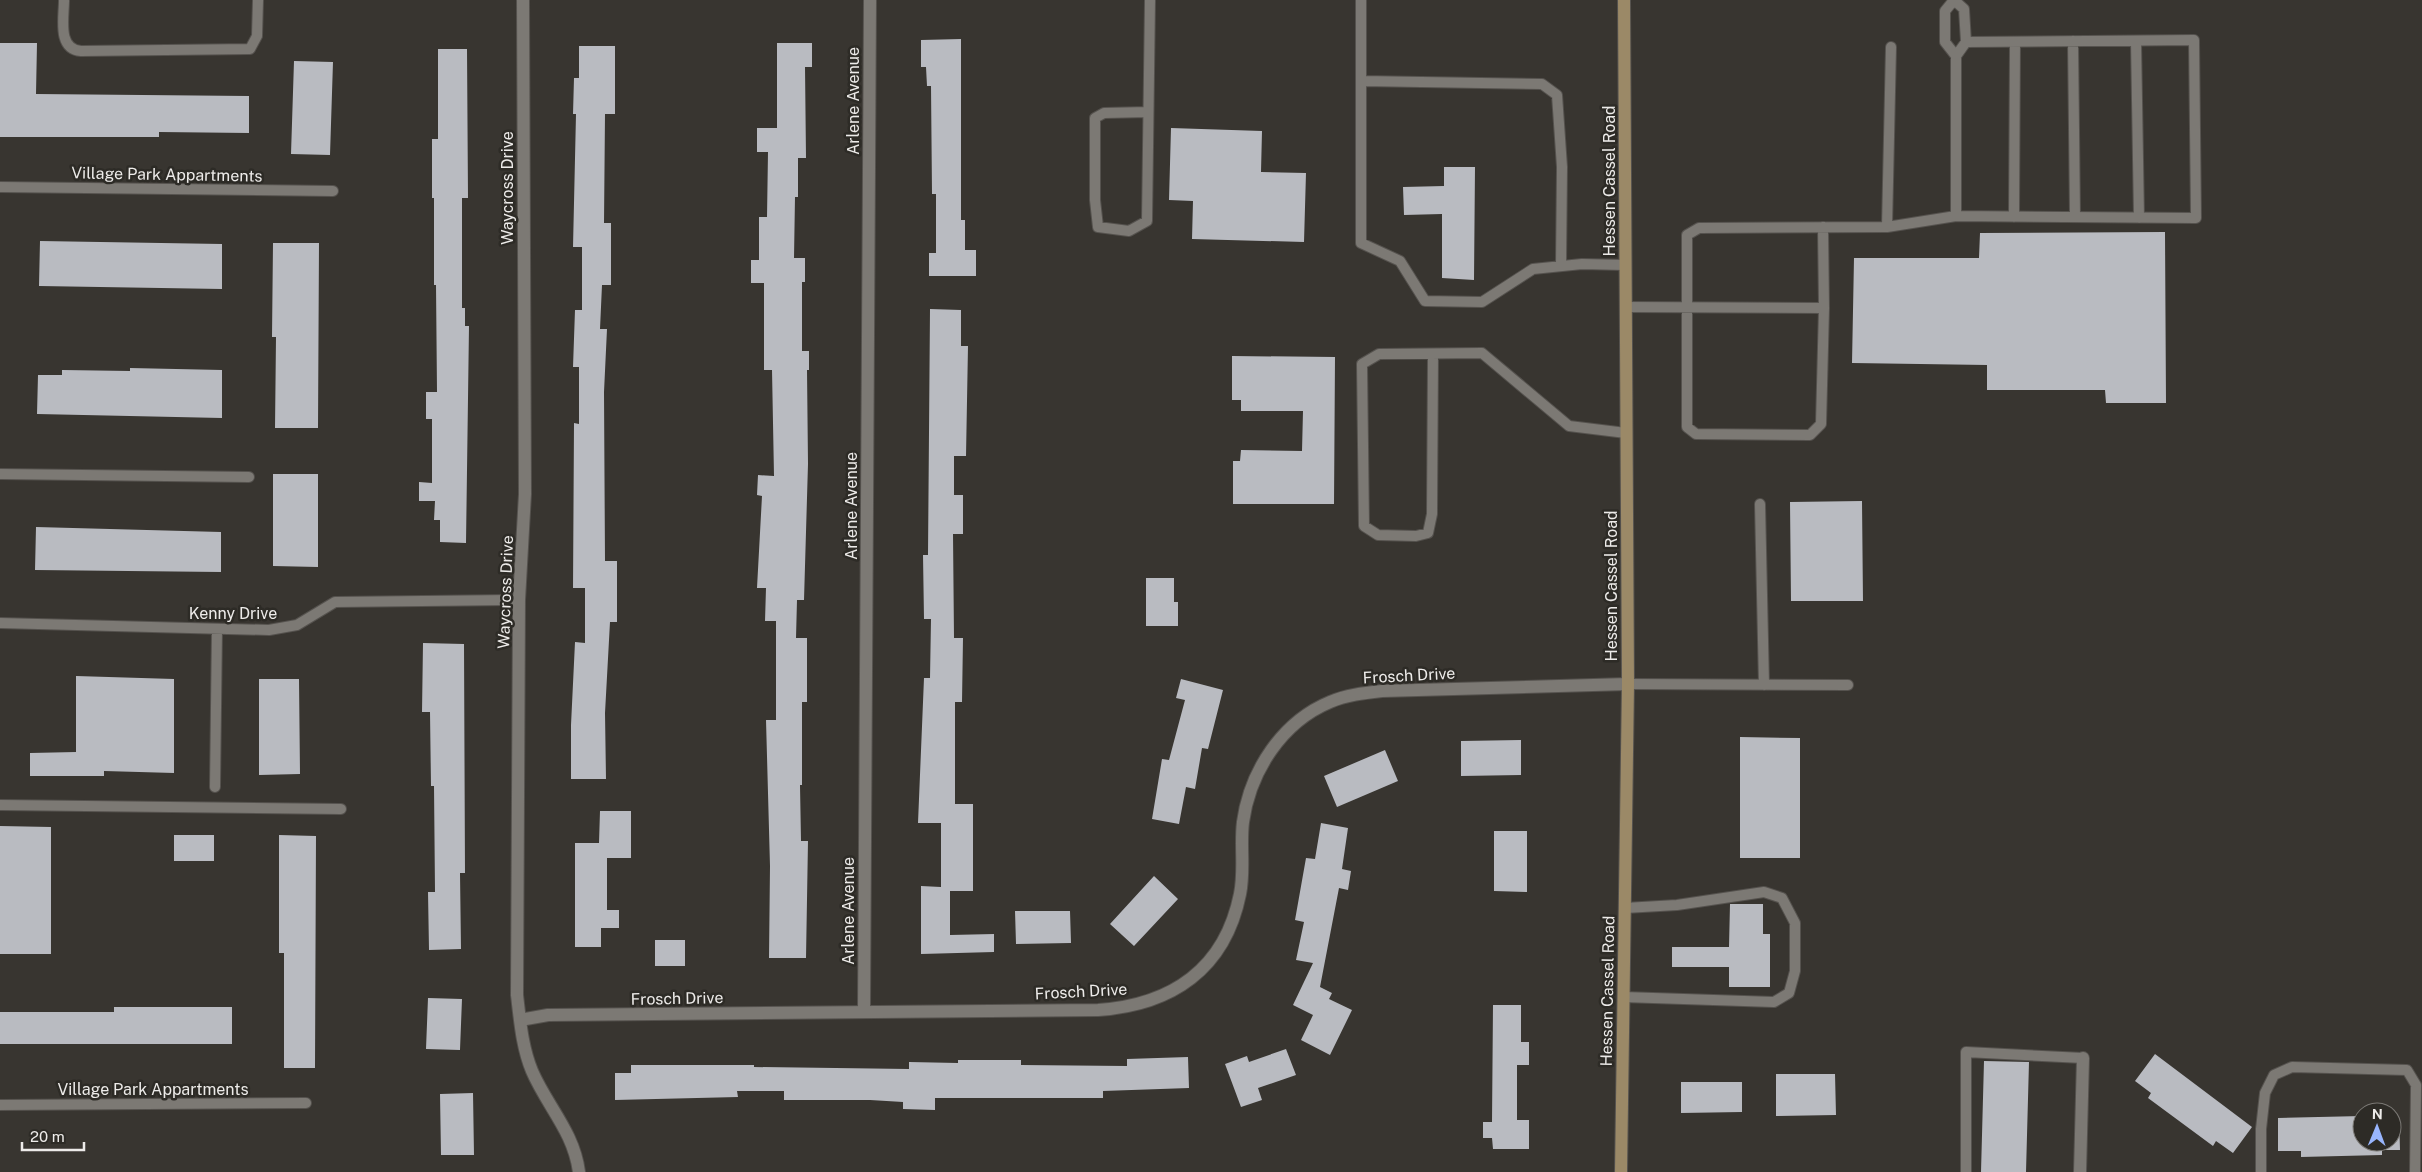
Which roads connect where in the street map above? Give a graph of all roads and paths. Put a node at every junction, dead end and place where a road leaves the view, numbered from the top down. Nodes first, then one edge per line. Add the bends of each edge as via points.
1 (64, 0) edge
2 (258, 0) edge
3 (522, 0) edge
4 (870, 0) edge
5 (1150, 0) edge
6 (1361, 0) edge
7 (1624, 0) edge
8 (1954, 0) edge
9 (2073, 41) junction
10 (2136, 41) junction
11 (1966, 42) junction
12 (2015, 42) junction
13 (1890, 47) dead end
14 (1956, 56) junction
15 (1362, 81) junction
16 (1148, 112) junction
17 (0, 187) edge
18 (333, 191) dead end
19 (1956, 216) junction
20 (2014, 217) junction
21 (2075, 217) junction
22 (2139, 218) junction
23 (1823, 227) junction
24 (1887, 227) junction
25 (1625, 265) junction
26 (1561, 266) junction
27 (1625, 307) junction
28 (1686, 307) junction
29 (1824, 308) junction
30 (1433, 354) junction
31 (1626, 433) junction
32 (0, 474) edge
33 (249, 477) dead end
34 (1760, 504) dead end
35 (519, 600) junction
36 (0, 623) edge
37 (216, 629) junction
38 (1628, 684) junction
39 (1764, 685) junction
40 (1848, 685) dead end
41 (214, 787) dead end
42 (0, 805) edge
43 (341, 809) dead end
44 (1625, 908) junction
45 (1623, 997) junction
46 (864, 1011) junction
47 (520, 1020) junction
48 (2082, 1058) joint
49 (306, 1103) dead end
50 (0, 1105) edge
51 (579, 1172) edge
52 (1621, 1172) edge
53 (1966, 1172) edge
54 (2080, 1172) edge
55 (2261, 1172) edge
56 (2415, 1172) edge

1 - 2 lane via 65,40 71,48 81,51 250,49 257,36
3 - 35 street, Waycross Drive via 525,494
4 - 46 street, Arlene Avenue
5 - 16 lane
6 - 15 lane
7 - 25 main road, Hessen Cassel Road
8 - 11 lane via 1964,9
8 - 14 lane via 1944,11 1945,42
9 - 10 lane
9 - 12 lane
9 - 21 lane
10 - 22 lane
10 - 22 lane via 2194,40 2196,218
11 - 12 lane
11 - 14 lane
12 - 20 lane
13 - 24 lane
14 - 19 lane
15 - 26 lane via 1542,84 1557,95 1562,167
15 - 26 lane via 1361,243 1400,261 1424,301 1482,302 1533,269
16 - 16 lane via 1147,222 1128,231 1098,227 1095,200 1096,118 1104,114
17 - 18 lane, Village Park Appartments
19 - 20 lane
19 - 24 lane
20 - 21 lane
21 - 22 lane
23 - 24 lane
23 - 28 lane via 1699,228 1693,231 1687,235
23 - 29 lane
25 - 26 lane
25 - 27 main road, Hessen Cassel Road
27 - 28 lane
27 - 31 main road, Hessen Cassel Road
28 - 29 lane
28 - 29 lane via 1687,427 1696,434 1810,434 1821,424
30 - 30 lane via 1378,354 1362,364 1364,526 1378,535 1416,536 1428,533 1432,514
30 - 31 lane via 1482,354 1569,426
31 - 38 main road, Hessen Cassel Road
32 - 33 lane
34 - 39 lane
35 - 37 lane, Kenny Drive via 335,602 310,619 283,629
35 - 47 street, Waycross Drive
36 - 37 lane, Kenny Drive
37 - 41 lane
38 - 39 lane
38 - 44 main road, Hessen Cassel Road
38 - 46 street, Frosch Drive via 1382,691 1332,701 1302,718 1272,749 1252,786 1243,824 1240,893 1228,932 1204,968 1166,994 1120,1008
39 - 40 lane
42 - 43 lane
44 - 45 main road, Hessen Cassel Road
44 - 45 lane via 1677,905 1764,892 1782,898 1794,923 1795,971 1789,993 1774,1002
45 - 52 main road, Hessen Cassel Road
46 - 47 street, Frosch Drive via 548,1015
47 - 51 street, Waycross Drive via 532,1069 571,1138
48 - 53 lane via 1966,1052
48 - 54 street
49 - 50 lane, Village Park Appartments
55 - 56 lane via 2265,1093 2274,1075 2292,1067 2408,1070 2416,1085

